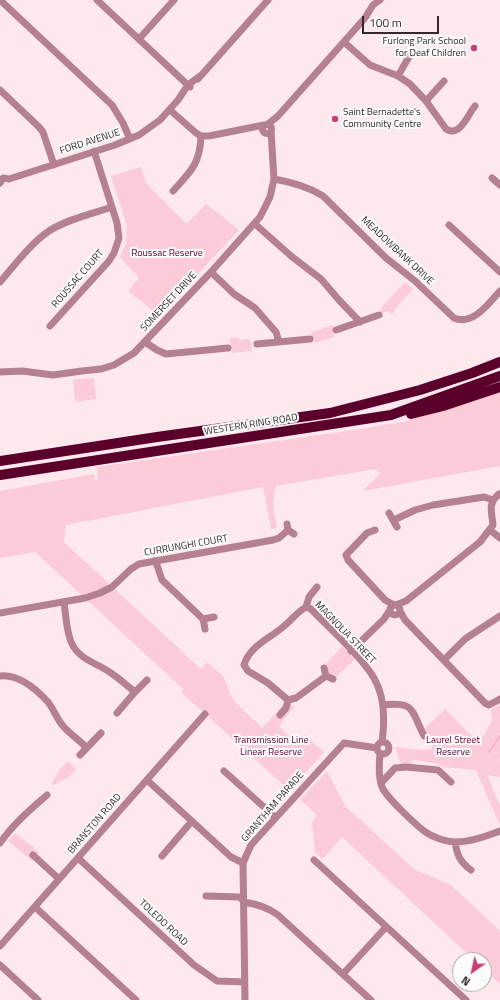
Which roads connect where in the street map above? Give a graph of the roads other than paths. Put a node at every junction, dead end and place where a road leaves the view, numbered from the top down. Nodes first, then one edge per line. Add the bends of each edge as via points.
1 (0, 0) edge
2 (97, 0) edge
3 (174, 0) edge
4 (268, 0) edge
5 (382, 0) edge
6 (372, 4) edge
7 (139, 39) junction
8 (344, 42) junction
9 (410, 55) dead end
10 (398, 76) junction
11 (444, 81) dead end
12 (189, 86) junction
13 (0, 90) edge
14 (426, 100) junction
15 (475, 106) dead end
16 (170, 110) junction
17 (267, 128) junction
18 (201, 136) junction
19 (130, 139) junction
20 (94, 151) junction
21 (54, 165) junction
22 (492, 178) dead end
23 (1, 179) edge
24 (274, 179) junction
25 (500, 185) edge
26 (173, 191) dead end
27 (112, 207) junction
28 (255, 224) junction
29 (449, 225) dead end
30 (211, 272) junction
31 (500, 272) edge
32 (0, 282) edge
33 (500, 291) edge
34 (379, 316) dead end
35 (360, 322) junction
36 (50, 326) dead end
37 (336, 330) dead end
38 (310, 339) dead end
39 (145, 342) junction
40 (279, 342) junction
41 (256, 344) dead end
42 (228, 348) dead end
43 (500, 355) edge
44 (500, 362) edge
45 (0, 372) edge
46 (472, 373) junction
47 (500, 376) edge
48 (500, 387) edge
49 (391, 415) junction
50 (0, 461) edge
51 (0, 476) edge
52 (499, 494) edge
53 (491, 499) junction
54 (389, 513) dead end
55 (290, 529) dead end
56 (376, 530) dead end
57 (490, 530) junction
58 (500, 538) edge
59 (154, 562) junction
60 (317, 587) dead end
61 (64, 602) junction
62 (306, 607) junction
63 (395, 610) junction
64 (0, 613) edge
65 (500, 616) edge
66 (214, 617) dead end
67 (203, 619) junction
68 (205, 629) dead end
69 (351, 650) junction
70 (444, 660) junction
71 (324, 668) dead end
72 (0, 676) edge
73 (147, 680) dead end
74 (135, 692) junction
75 (500, 699) edge
76 (288, 700) junction
77 (383, 705) junction
78 (117, 713) dead end
79 (205, 714) dead end
80 (280, 715) dead end
81 (101, 733) dead end
82 (424, 736) dead end
83 (86, 747) junction
84 (380, 748) junction
85 (80, 754) dead end
86 (224, 771) dead end
87 (147, 780) junction
88 (451, 782) dead end
89 (381, 783) junction
90 (47, 795) dead end
91 (275, 817) junction
92 (192, 820) junction
93 (500, 831) edge
94 (455, 842) junction
95 (0, 843) edge
96 (33, 855) dead end
97 (162, 856) dead end
98 (78, 858) junction
99 (314, 860) dead end
100 (243, 863) junction
101 (471, 870) dead end
102 (59, 879) junction
103 (206, 896) dead end
104 (244, 902) junction
105 (35, 907) junction
106 (386, 927) junction
107 (0, 946) edge
108 (0, 965) edge
109 (343, 974) junction
110 (244, 982) junction
111 (38, 1000) edge
112 (136, 1000) edge
113 (245, 1000) edge
114 (371, 1000) edge
115 (466, 1000) edge

1 - 19 street via 112,105
2 - 7 street
3 - 7 street
4 - 12 street, FORD AVENUE via 197,82
5 - 6 street
6 - 8 street via 370,14
7 - 12 street
8 - 10 street via 370,65
8 - 17 street
9 - 10 street
10 - 14 street
11 - 14 street
12 - 16 street, FORD AVENUE via 186,94
13 - 21 street via 39,126
14 - 15 street via 446,129 451,132 462,126
16 - 18 street
16 - 19 street, FORD AVENUE via 154,126
17 - 18 street
17 - 24 street, SOMERSET DRIVE via 272,145
18 - 26 street via 196,163
19 - 20 street, FORD AVENUE
20 - 21 street, FORD AVENUE
20 - 27 street, ROUSSAC COURT
21 - 23 street, FORD AVENUE via 9,179
22 - 25 street
24 - 28 street, SOMERSET DRIVE via 267,204
24 - 33 street, MEADOWBANK DRIVE via 300,184 323,196 386,258 454,318 461,320 478,314
27 - 32 street via 49,230
27 - 36 street, ROUSSAC COURT via 119,231 114,253
28 - 30 street, SOMERSET DRIVE
28 - 35 street via 321,279
29 - 31 street
30 - 39 street, SOMERSET DRIVE
30 - 40 street via 234,294 255,308 276,332
34 - 35 street
35 - 37 street
38 - 40 street
39 - 42 street via 166,354
39 - 45 street, SOMERSET DRIVE via 134,353 114,365 101,368 53,376 22,371
40 - 41 street
43 - 46 highway
44 - 46 highway, WESTERN RING ROAD
46 - 50 highway, WESTERN RING ROAD via 420,390 330,413
47 - 49 highway, WESTERN RING ROAD
48 - 49 highway via 414,414
49 - 51 highway, WESTERN RING ROAD
52 - 53 street
53 - 54 street via 484,497 433,505 415,510 395,524
53 - 57 street via 493,525
55 - 59 street, CURRUNGHI COURT via 273,540
56 - 63 street via 367,533 346,555
57 - 58 street
57 - 63 street via 472,549
59 - 61 street, CURRUNGHI COURT via 140,564 131,569 112,587 100,593
59 - 67 street via 162,580
60 - 62 street via 308,598
61 - 64 street, CURRUNGHI COURT
61 - 74 street via 72,644 82,656 110,672
62 - 69 street, MAGNOLIA STREET via 311,609
62 - 76 street, MAGNOLIA STREET via 280,630 266,638 245,659 244,665 248,671 268,683
63 - 69 street
63 - 70 street
65 - 70 street via 465,639
66 - 67 street
67 - 68 street
69 - 77 street, MAGNOLIA STREET via 374,678
70 - 75 street via 484,703 489,705
71 - 76 street via 329,677 296,698
72 - 83 street via 12,676 22,680 48,703 62,726
73 - 74 street
74 - 78 street
76 - 80 street
77 - 82 street via 406,705 416,716
77 - 84 street, MAGNOLIA STREET
79 - 87 street, BRANSTON ROAD
81 - 83 street
83 - 85 street
84 - 89 street, MAGNOLIA STREET
84 - 91 street, GRANTHAM PARADE via 344,742
86 - 91 street
87 - 92 street
87 - 98 street, BRANSTON ROAD
88 - 89 street via 438,770 406,767 395,768
89 - 94 street, MAGNOLIA STREET via 390,799 424,831
90 - 95 street via 20,818
91 - 100 street, GRANTHAM PARADE via 251,846
92 - 97 street
92 - 100 street via 231,858
93 - 94 street, MAGNOLIA STREET via 477,839
94 - 101 street via 463,865
96 - 102 street
98 - 102 street, BRANSTON ROAD
98 - 110 street, TOLEDO ROAD via 207,975 217,981
99 - 106 street
100 - 104 street, GRANTHAM PARADE
102 - 105 street, BRANSTON ROAD
103 - 104 street via 240,897
104 - 109 street via 261,905 278,915
104 - 110 street, GRANTHAM PARADE
105 - 107 street, BRANSTON ROAD
105 - 112 street
106 - 109 street
106 - 115 street
108 - 111 street
109 - 114 street
110 - 113 street, GRANTHAM PARADE

